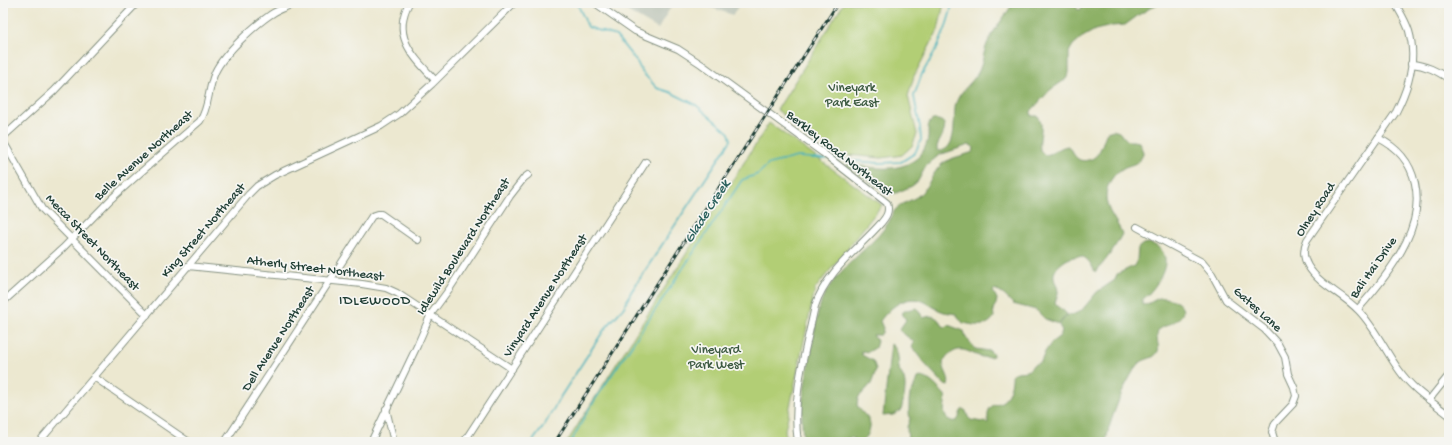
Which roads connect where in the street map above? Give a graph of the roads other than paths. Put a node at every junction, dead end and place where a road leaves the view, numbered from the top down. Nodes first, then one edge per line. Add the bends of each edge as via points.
1 (137, 3) edge
2 (298, 3) edge
3 (410, 3) edge
4 (514, 3) edge
5 (595, 3) edge
6 (1395, 3) edge
7 (1411, 64) junction
8 (1449, 79) edge
9 (435, 80) junction
10 (3, 137) edge
11 (1378, 138) junction
12 (3, 141) edge
13 (646, 162) dead end
14 (528, 175) dead end
15 (1137, 227) dead end
16 (72, 239) junction
17 (418, 240) dead end
18 (188, 266) junction
19 (330, 281) junction
20 (3, 302) edge
21 (1358, 309) junction
22 (147, 315) junction
23 (430, 315) junction
24 (512, 369) junction
25 (1449, 375) edge
26 (94, 377) junction
27 (1429, 400) junction
28 (386, 408) junction
29 (1449, 415) edge
30 (39, 442) edge
31 (189, 442) edge
32 (225, 442) edge
33 (370, 442) edge
34 (394, 442) edge
35 (464, 442) edge
36 (798, 442) edge
37 (1275, 442) edge

1 - 10 street via 54,91
2 - 16 street, Belle Avenue Northeast via 269,16 232,48 214,73 206,110 200,121 140,173
3 - 9 street via 403,21 404,39 414,57
4 - 9 street, King Street Northeast
5 - 36 street, Berkley Road Northeast via 635,31 692,58 887,203 889,210 884,218 828,280 818,297 797,403
6 - 7 street, Olney Road via 1409,32
7 - 8 street via 1432,69
7 - 11 street, Olney Road via 1402,101
9 - 18 street, King Street Northeast via 387,122 257,186
11 - 21 street, Bali Hai Drive via 1398,150 1407,162 1417,188 1416,212 1409,235 1398,257
11 - 21 street, Olney Road via 1307,240 1304,252 1306,263 1314,275
12 - 16 street, Mecca Street Northeast via 38,203
13 - 24 street, Vinyard Avenue Northeast
14 - 23 street, Idlewild Boulevard Northeast via 510,196
15 - 37 street, Gates Lane via 1202,262 1212,274 1226,300 1264,329 1278,344 1285,357 1296,396 1293,404 1275,423 1272,432
16 - 20 street, Belle Avenue Northeast
16 - 22 street, Mecca Street Northeast
17 - 19 street, Dell Avenue Northeast via 381,214 372,216
18 - 19 street, Atherly Street Northeast
18 - 22 street, King Street Northeast
19 - 23 street, Atherly Street Northeast via 386,288
19 - 32 street, Dell Avenue Northeast
21 - 27 street, Olney Road via 1400,372
22 - 26 street, King Street Northeast
23 - 24 street, Atherly Street Northeast
23 - 28 street, Idlewild Boulevard Northeast
24 - 35 street, Vinyard Avenue Northeast
25 - 27 street
26 - 30 street, King Street Northeast
26 - 31 street
27 - 29 street, Olney Road
28 - 33 street, Idlewild Boulevard Northeast
28 - 34 street

